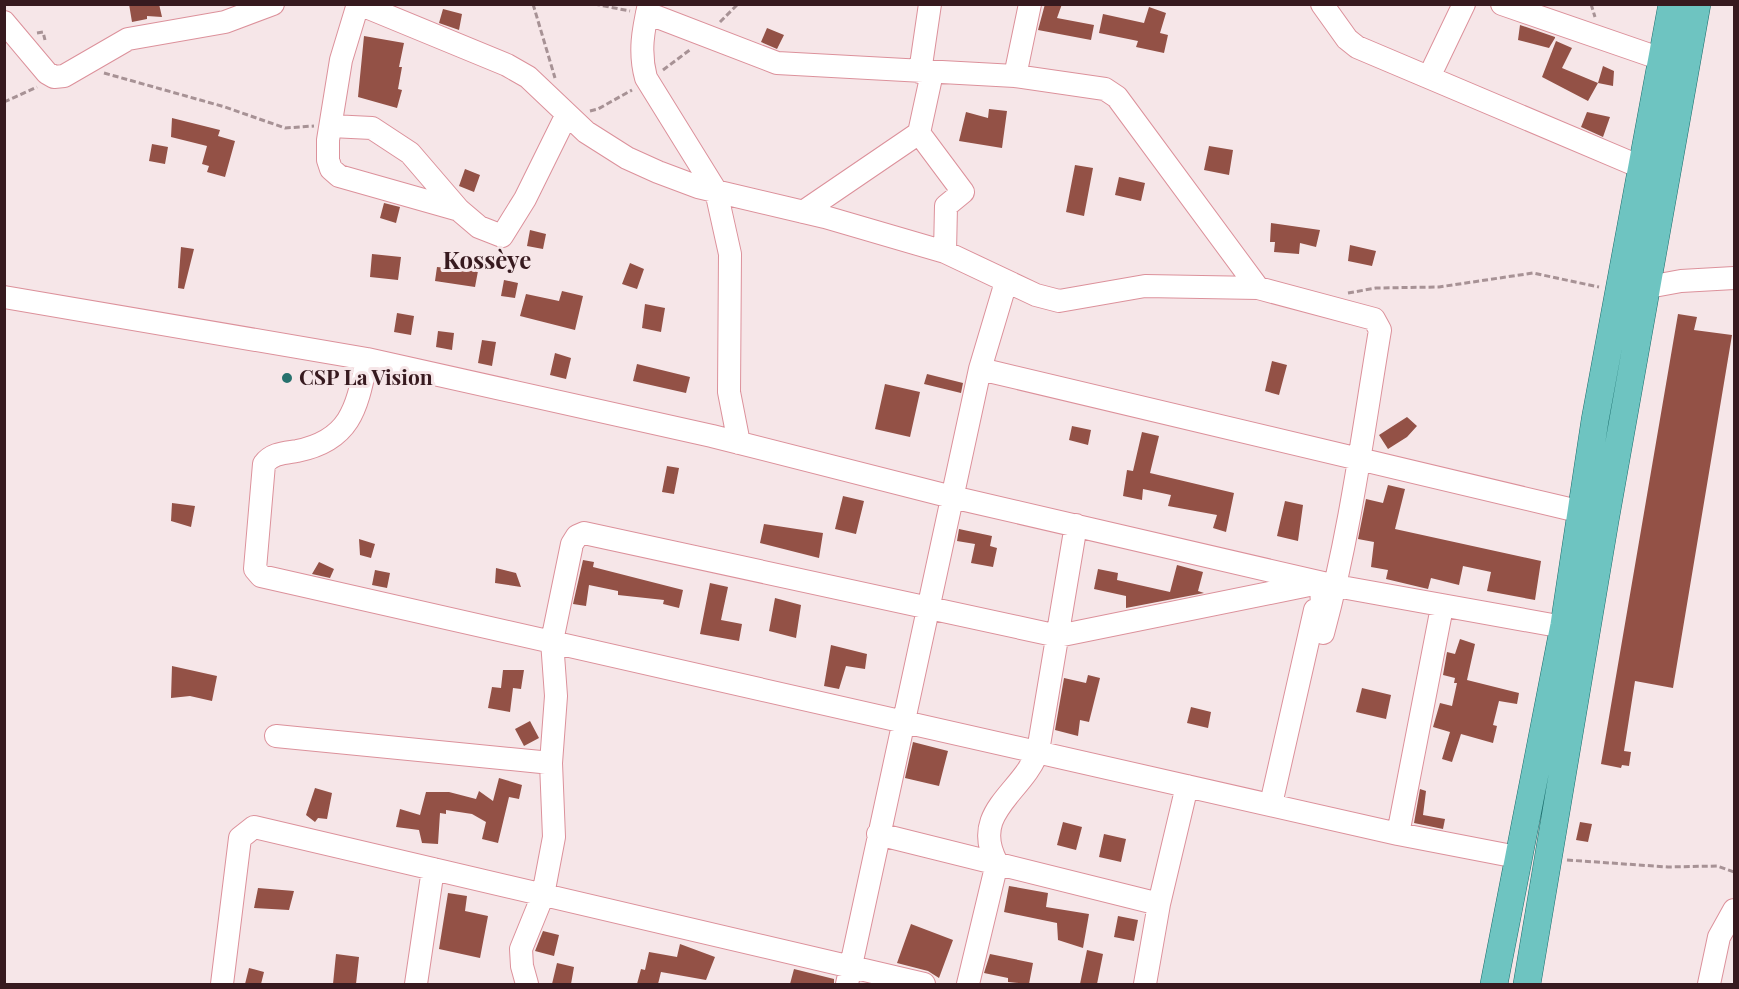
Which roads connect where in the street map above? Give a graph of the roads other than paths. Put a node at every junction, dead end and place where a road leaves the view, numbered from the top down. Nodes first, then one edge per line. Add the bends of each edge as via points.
1 (273, 4) edge
2 (359, 4) edge
3 (930, 4) edge
4 (1030, 4) edge
5 (1322, 4) edge
6 (1464, 4) edge
7 (1502, 4) edge
8 (1672, 4) edge
9 (1697, 4) edge
10 (648, 9) edge
11 (11, 28) edge
12 (1673, 63) junction
13 (926, 73) junction
14 (1016, 76) junction
15 (1430, 77) junction
16 (566, 116) junction
17 (331, 126) junction
18 (920, 133) junction
19 (1656, 170) junction
20 (716, 192) junction
21 (459, 210) junction
22 (803, 212) junction
23 (945, 252) junction
24 (1734, 278) edge
25 (1006, 282) junction
26 (1258, 288) junction
27 (1648, 288) junction
28 (1619, 292) junction
29 (4, 297) edge
30 (367, 359) junction
31 (980, 369) junction
32 (739, 443) junction
33 (1360, 459) junction
34 (951, 497) junction
35 (1582, 512) junction
36 (1076, 525) junction
37 (1329, 584) junction
38 (928, 606) junction
39 (1442, 607) junction
40 (1575, 628) junction
41 (1058, 636) junction
42 (552, 641) junction
43 (903, 720) junction
44 (276, 736) dead end
45 (1038, 751) junction
46 (551, 763) junction
47 (1187, 786) junction
48 (1271, 804) junction
49 (878, 834) junction
50 (1398, 834) junction
51 (1517, 857) junction
52 (997, 863) junction
53 (433, 869) junction
54 (543, 895) junction
55 (1159, 904) junction
56 (1734, 910) edge
57 (849, 976) edge
58 (222, 984) edge
59 (416, 984) edge
60 (527, 984) edge
61 (924, 984) edge
62 (968, 984) edge
63 (1144, 984) edge
64 (1494, 984) edge
65 (1527, 984) edge
66 (1709, 984) edge

1 - 11 street via 225,22 128,39 64,76 54,77
2 - 16 street via 507,65 528,77
2 - 17 street via 341,60
3 - 13 street
4 - 14 street
5 - 15 street via 1357,47
6 - 15 street
7 - 12 street
8 - 12 main road
9 - 12 main road
10 - 13 street via 777,63
10 - 20 street via 641,59 646,78
12 - 19 main road
13 - 14 street
13 - 18 street
14 - 26 street via 1105,89 1117,97
15 - 19 street
16 - 20 street via 627,158
16 - 21 street via 502,236 478,227
17 - 21 street via 372,128 410,153
17 - 21 street via 328,160 339,176
18 - 22 street
18 - 23 street via 963,192 946,206
19 - 27 main road
19 - 28 main road
20 - 22 street
20 - 32 street via 730,254 729,392
22 - 23 street
23 - 25 street
24 - 27 street via 1681,281
25 - 26 street via 1059,301 1145,286
25 - 31 street
26 - 33 street via 1374,319 1378,324
27 - 28 street
27 - 40 main road
28 - 35 main road
29 - 30 street
30 - 32 street
30 - 42 street via 363,387 347,424 320,444 267,459 264,464 257,573
31 - 33 street
31 - 34 street
32 - 34 street
33 - 35 street
33 - 37 street
34 - 36 street
34 - 38 street
35 - 40 main road
36 - 37 street
36 - 41 street
37 - 39 street
37 - 41 street
37 - 48 street
38 - 41 street
38 - 42 street via 584,533 572,544
38 - 43 street
39 - 40 street
39 - 50 street
40 - 51 main road
40 - 65 main road via 1549,860
41 - 45 street
42 - 43 street
42 - 46 street via 556,696
43 - 45 street
43 - 49 street
44 - 46 street
45 - 47 street
45 - 52 street via 1033,765 999,805 988,833 989,848
46 - 54 street via 554,837
47 - 48 street
47 - 55 street
48 - 50 street
49 - 52 street
49 - 57 street
50 - 51 street
51 - 64 main road
52 - 55 street
52 - 62 street
53 - 54 street
53 - 58 street via 254,827 240,838
53 - 59 street
54 - 57 street
54 - 60 street via 521,949
55 - 63 street
56 - 66 street via 1719,937
57 - 61 street

